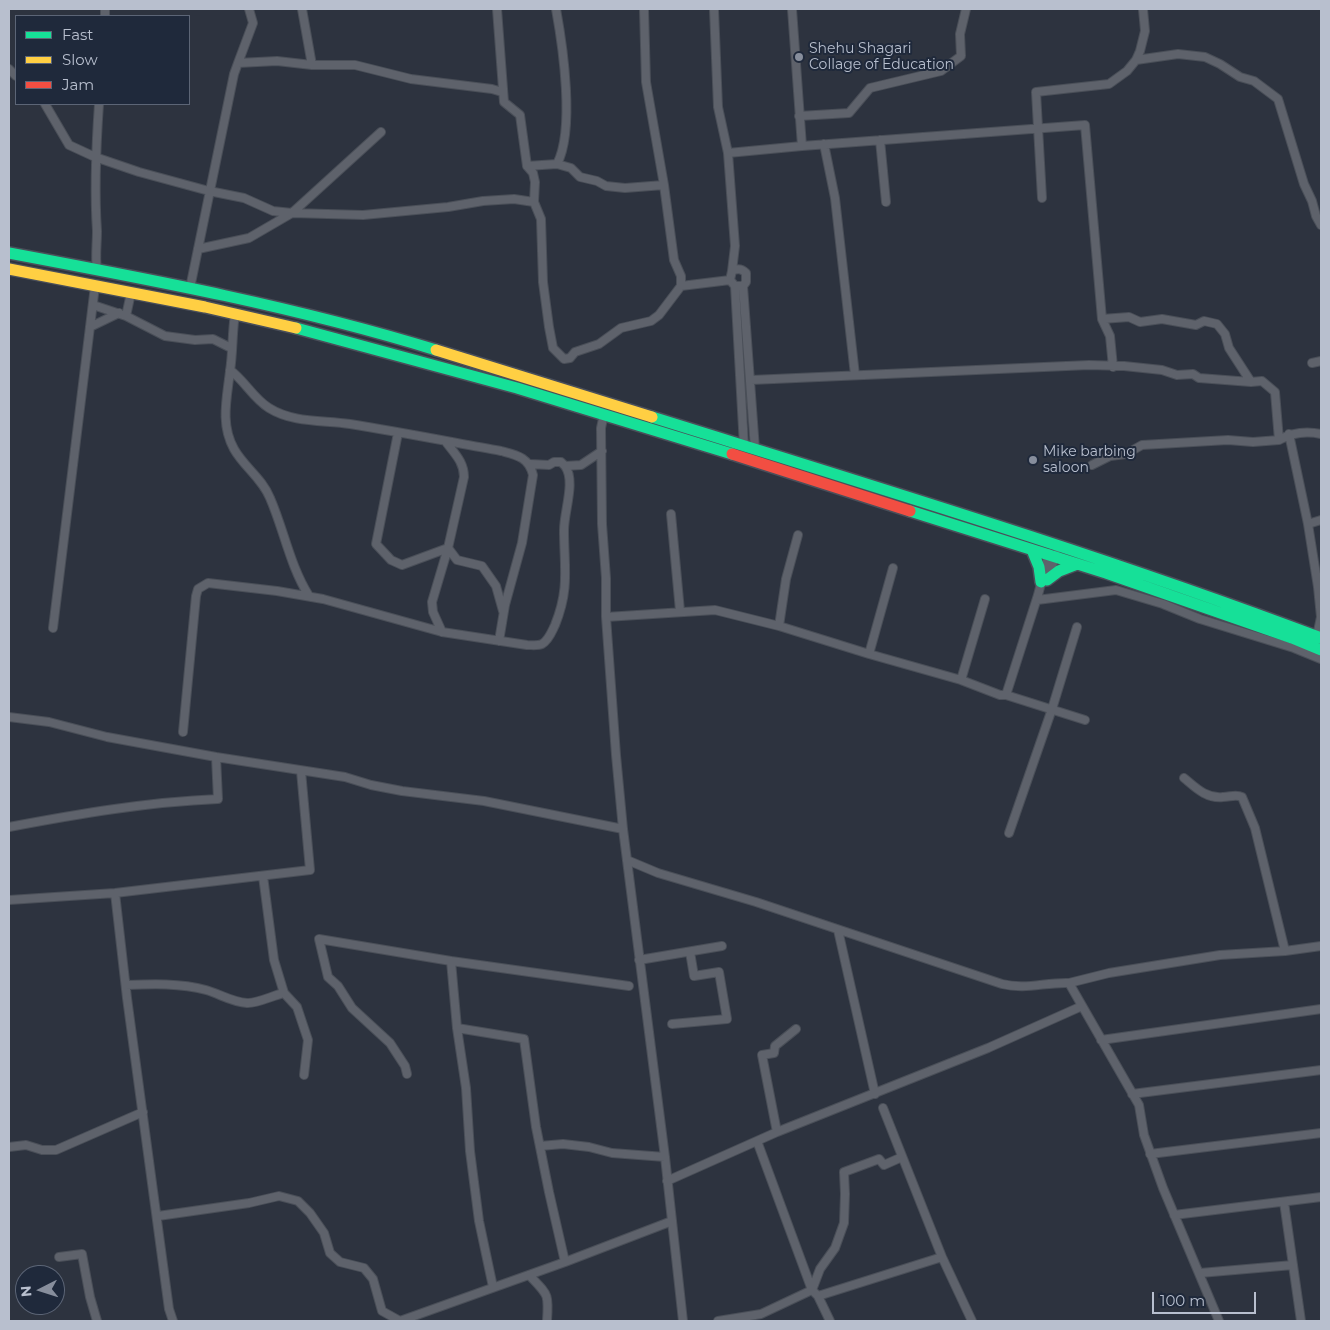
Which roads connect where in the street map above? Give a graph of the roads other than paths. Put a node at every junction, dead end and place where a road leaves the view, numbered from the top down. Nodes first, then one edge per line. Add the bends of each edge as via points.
1 (249, 9) edge
2 (302, 9) edge
3 (497, 9) edge
4 (556, 9) edge
5 (644, 9) edge
6 (714, 9) edge
7 (792, 9) edge
8 (966, 9) edge
9 (1143, 9) edge
10 (1136, 60) junction
11 (238, 62) junction
12 (312, 65) junction
13 (502, 92) junction
14 (47, 105) edge
15 (99, 105) edge
16 (799, 116) junction
17 (1038, 128) junction
18 (381, 132) dead end
19 (880, 140) junction
20 (824, 144) junction
21 (802, 146) junction
22 (728, 153) junction
23 (95, 157) junction
24 (557, 164) junction
25 (526, 166) junction
26 (664, 185) junction
27 (210, 191) junction
28 (1042, 198) dead end
29 (534, 202) junction
30 (886, 202) dead end
31 (292, 213) junction
32 (1321, 225) edge
33 (735, 246) junction
34 (198, 250) junction
35 (9, 253) edge
36 (9, 269) edge
37 (97, 270) junction
38 (742, 270) junction
39 (732, 271) junction
40 (138, 277) junction
41 (736, 284) junction
42 (96, 286) junction
43 (681, 286) junction
44 (190, 288) junction
45 (133, 293) junction
46 (93, 305) junction
47 (235, 314) junction
48 (123, 315) junction
49 (1102, 319) junction
50 (90, 327) junction
51 (231, 348) junction
52 (1321, 361) edge
53 (1312, 362) dead end
54 (1113, 367) junction
55 (230, 370) junction
56 (855, 375) junction
57 (751, 380) junction
58 (1251, 382) junction
59 (604, 414) junction
60 (398, 433) junction
61 (1289, 434) junction
62 (1321, 434) edge
63 (1279, 440) junction
64 (446, 442) junction
65 (750, 447) junction
66 (602, 451) junction
67 (530, 464) junction
68 (1092, 465) dead end
69 (565, 466) junction
70 (671, 514) dead end
71 (1321, 520) edge
72 (1308, 524) junction
73 (798, 536) dead end
74 (448, 548) junction
75 (1032, 550) junction
76 (1054, 550) junction
77 (1077, 564) junction
78 (893, 568) dead end
79 (1044, 581) junction
80 (309, 596) junction
81 (1037, 598) junction
82 (986, 599) dead end
83 (680, 611) junction
84 (504, 613) junction
85 (606, 617) junction
86 (779, 626) junction
87 (1078, 627) dead end
88 (52, 628) dead end
89 (442, 632) junction
90 (1319, 637) edge
91 (499, 641) junction
92 (1321, 650) edge
93 (869, 654) junction
94 (1321, 659) edge
95 (960, 680) junction
96 (1006, 695) junction
97 (1052, 709) junction
98 (9, 717) edge
99 (1085, 720) dead end
100 (183, 732) dead end
101 (216, 757) junction
102 (301, 771) junction
103 (1184, 778) dead end
104 (9, 827) edge
105 (623, 829) junction
106 (1010, 833) dead end
107 (627, 860) junction
108 (263, 876) junction
109 (115, 893) junction
110 (9, 900) edge
111 (838, 930) junction
112 (722, 946) dead end
113 (1321, 946) edge
114 (1285, 951) junction
115 (690, 952) junction
116 (639, 960) junction
117 (451, 961) junction
118 (1069, 983) junction
119 (126, 985) junction
120 (629, 986) dead end
121 (284, 993) junction
122 (1082, 1006) junction
123 (1321, 1009) edge
124 (672, 1024) dead end
125 (457, 1028) junction
126 (796, 1029) dead end
127 (1101, 1040) junction
128 (1321, 1070) edge
129 (407, 1074) dead end
130 (304, 1075) dead end
131 (875, 1094) junction
132 (1132, 1094) junction
133 (883, 1108) dead end
134 (143, 1112) junction
135 (778, 1132) junction
136 (1321, 1133) edge
137 (757, 1141) junction
138 (540, 1146) junction
139 (9, 1148) edge
140 (1150, 1154) junction
141 (665, 1157) junction
142 (902, 1157) junction
143 (667, 1181) junction
144 (1321, 1197) edge
145 (1284, 1202) junction
146 (158, 1216) junction
147 (1174, 1216) junction
148 (672, 1221) junction
149 (59, 1257) dead end
150 (942, 1257) junction
151 (565, 1262) junction
152 (1293, 1265) junction
153 (1200, 1273) junction
154 (529, 1275) junction
155 (493, 1287) junction
156 (815, 1293) junction
157 (415, 1318) edge
158 (97, 1321) edge
159 (173, 1321) edge
160 (400, 1321) edge
161 (547, 1321) edge
162 (684, 1321) edge
163 (718, 1321) edge
164 (830, 1321) edge
165 (972, 1321) edge
166 (1219, 1321) edge
167 (1301, 1321) edge

1 - 11 street via 253,24
2 - 12 street
3 - 13 street
4 - 24 street via 567,123
5 - 26 street via 646,82
6 - 22 street via 718,107
7 - 16 street
8 - 16 street via 960,34 961,56 941,71 870,88 849,113
9 - 10 street via 1146,32
10 - 17 street via 1109,84 1036,92
10 - 32 street via 1178,54 1205,57 1240,77 1254,81 1278,99 1304,184
11 - 12 street via 277,61
11 - 27 street
12 - 13 street via 356,65 411,79
13 - 25 street via 504,102 520,115
14 - 23 street via 69,145
15 - 23 street
16 - 21 street
17 - 19 street
17 - 28 street
17 - 49 street via 1085,125
18 - 31 street
19 - 20 street
19 - 30 street
20 - 21 street
20 - 56 street via 835,198
21 - 22 street
22 - 33 street
23 - 27 street
23 - 37 street
24 - 25 street
24 - 26 street via 606,186
25 - 29 street via 533,173
26 - 43 street via 674,260 681,276
27 - 31 street via 244,198 273,211
27 - 34 street
29 - 31 street via 483,200 448,207 363,215
29 - 43 street via 541,219 543,282 553,348 564,359 600,344 621,328 651,321
31 - 34 street via 249,238
33 - 38 street
33 - 39 street
34 - 44 street
35 - 37 highway
36 - 42 highway
37 - 40 highway
38 - 39 street
38 - 41 street via 747,278
39 - 41 street
40 - 44 highway
40 - 45 highway
41 - 43 street
41 - 57 street
41 - 65 street
42 - 45 highway
42 - 46 street
44 - 65 highway via 388,336
45 - 47 highway
45 - 48 street
46 - 48 street
46 - 50 street
47 - 51 street
47 - 59 highway via 336,338
48 - 50 street
48 - 51 street via 165,336 213,339
49 - 54 street via 1110,336
49 - 58 street via 1129,317 1140,322 1162,319 1196,326 1204,321 1216,324 1225,334 1229,348
50 - 88 street
51 - 55 street
52 - 53 street
54 - 56 street via 1053,366
54 - 58 street
55 - 60 street via 260,401 283,415
55 - 80 street via 225,415 228,434 235,450 257,475 270,498 291,560
56 - 57 street
57 - 65 street
58 - 63 street via 1262,381 1275,392
59 - 66 street
59 - 75 highway
60 - 64 street
60 - 74 street via 376,544 391,560 402,565
61 - 62 street
61 - 63 street
61 - 72 street
63 - 68 street via 1142,445
64 - 67 street via 501,451 523,457
64 - 74 street via 464,468
65 - 76 highway
66 - 69 street via 581,465
66 - 85 street
67 - 69 street via 561,462
67 - 84 street via 533,475 522,543
69 - 91 street via 569,472 564,529 566,583 558,617 543,644
70 - 83 street
71 - 72 street
72 - 90 street via 1320,605
73 - 86 street via 786,579
74 - 84 street via 457,560 482,566 496,586
74 - 89 street via 432,602
75 - 76 highway
75 - 79 highway
76 - 77 highway
76 - 79 street
76 - 90 highway via 1166,580
77 - 79 highway
77 - 92 highway
78 - 93 street
79 - 81 street
80 - 89 street
80 - 100 street via 213,582 198,589
81 - 94 street via 1116,590
81 - 96 street
82 - 95 street
83 - 85 street
83 - 86 street via 715,610
84 - 91 street
85 - 105 street
86 - 93 street
87 - 97 street
89 - 91 street
93 - 95 street
95 - 96 street via 1000,696
96 - 97 street
97 - 99 street
97 - 106 street
98 - 101 street via 49,722 108,737
101 - 102 street
101 - 104 street via 218,799 101,810
102 - 105 street via 345,777 402,791 484,801
102 - 108 street via 310,870
103 - 114 street via 1210,796 1242,797 1255,828
105 - 107 street
107 - 111 street via 658,873
107 - 116 street
108 - 109 street
108 - 121 street via 274,960
109 - 110 street
109 - 119 street
111 - 118 street via 1008,985 1029,987
111 - 131 street
112 - 115 street
113 - 114 street
114 - 118 street via 1220,955 1109,973
115 - 116 street
115 - 124 street via 694,976 719,972 727,1019
116 - 141 street
117 - 120 street
117 - 125 street
117 - 129 street via 319,940 328,977 352,1008 390,1042
118 - 122 street
119 - 121 street via 181,985 248,1004
119 - 134 street
121 - 130 street via 296,1007 308,1040
122 - 127 street
122 - 131 street
123 - 127 street
125 - 138 street via 524,1039
125 - 155 street via 479,1221
126 - 135 street via 775,1046 774,1053 762,1055
127 - 132 street
128 - 132 street
131 - 135 street
132 - 140 street via 1139,1105
133 - 142 street
134 - 139 street via 56,1150 26,1145
134 - 146 street
135 - 137 street
136 - 140 street
137 - 143 street
137 - 156 street
138 - 141 street via 563,1144 612,1153
138 - 151 street
140 - 147 street
141 - 143 street
142 - 150 street
142 - 156 street via 884,1165 878,1159 844,1172 844,1223 835,1248 820,1269
143 - 148 street
144 - 145 street
145 - 147 street
145 - 152 street
146 - 159 street
146 - 160 street via 278,1196 298,1201 324,1233 330,1253 340,1262 364,1268 373,1279 382,1310
147 - 153 street
148 - 151 street
148 - 162 street
149 - 158 street via 82,1254
150 - 156 street
150 - 165 street
151 - 154 street
152 - 153 street
152 - 167 street
153 - 166 street
154 - 155 street
154 - 161 street via 547,1294
155 - 157 street
156 - 163 street via 761,1314
156 - 164 street
157 - 160 street

